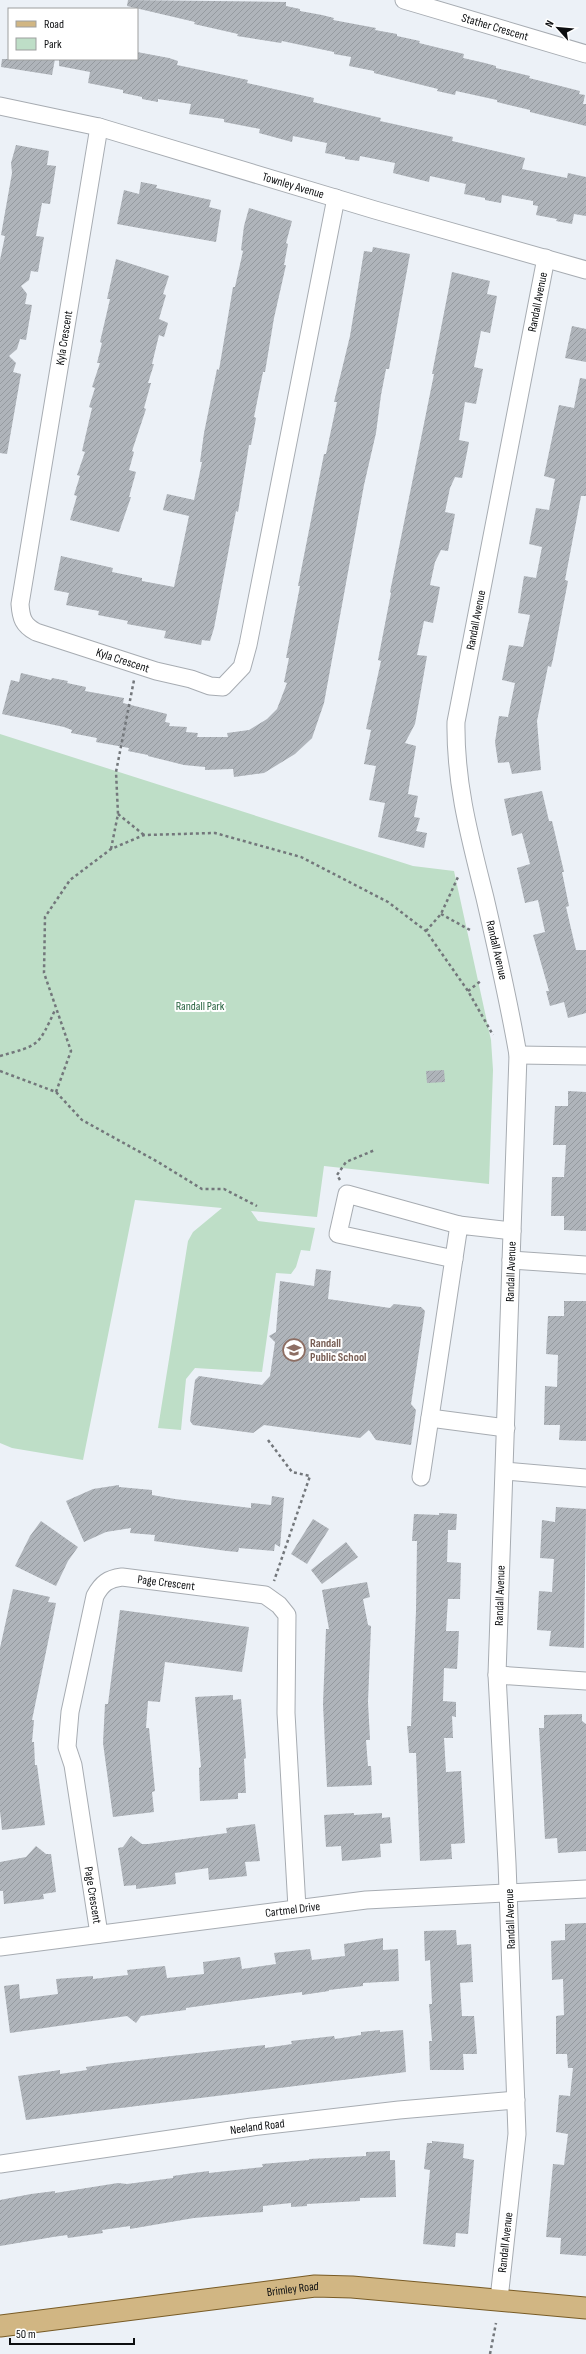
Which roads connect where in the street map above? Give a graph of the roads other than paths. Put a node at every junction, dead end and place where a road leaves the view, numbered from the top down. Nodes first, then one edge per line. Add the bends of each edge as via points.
1 (404, 0) edge
2 (586, 54) edge
3 (0, 106) edge
4 (99, 126) junction
5 (336, 198) junction
6 (546, 258) junction
7 (586, 270) edge
8 (518, 1055) junction
9 (586, 1056) edge
10 (459, 1225) junction
11 (512, 1231) junction
12 (454, 1259) junction
13 (511, 1260) junction
14 (586, 1265) edge
15 (430, 1418) junction
16 (506, 1428) junction
17 (504, 1471) junction
18 (421, 1477) dead end
19 (586, 1478) edge
20 (497, 1675) junction
21 (586, 1681) edge
22 (586, 1889) edge
23 (508, 1892) junction
24 (297, 1908) junction
25 (99, 1934) junction
26 (0, 1947) edge
27 (516, 2100) junction
28 (0, 2164) edge
29 (500, 2299) junction
30 (586, 2308) edge
31 (0, 2326) edge

1 - 2 street, Stather Crescent
3 - 4 street, Townley Avenue
4 - 5 street, Townley Avenue
4 - 5 street, Kyla Crescent via 20,604 21,618 28,628 136,664 210,686 223,687 242,667
5 - 6 street, Townley Avenue
6 - 7 street, Townley Avenue
6 - 8 street, Randall Avenue via 456,722 460,796 509,1004
8 - 9 street
8 - 11 street, Randall Avenue
10 - 11 street
10 - 12 street
10 - 12 street via 347,1194 338,1234
11 - 13 street, Randall Avenue
12 - 15 street
13 - 14 street
13 - 16 street, Randall Avenue
15 - 16 street
15 - 18 street
16 - 17 street, Randall Avenue
17 - 19 street
17 - 20 street, Randall Avenue
20 - 21 street
20 - 23 street, Randall Avenue
22 - 23 street, Cartmel Drive
23 - 24 street, Cartmel Drive via 381,1899
23 - 27 street, Randall Avenue
24 - 25 street, Cartmel Drive
24 - 25 street, Page Crescent via 286,1712 287,1615 265,1594 122,1577 110,1579 101,1585 95,1596 70,1712 68,1747
25 - 26 street, Cartmel Drive
27 - 28 street, Neeland Road via 398,2110 252,2127
27 - 29 street, Randall Avenue via 517,2134
29 - 30 main road, Brimley Road
29 - 31 main road, Brimley Road via 315,2286

